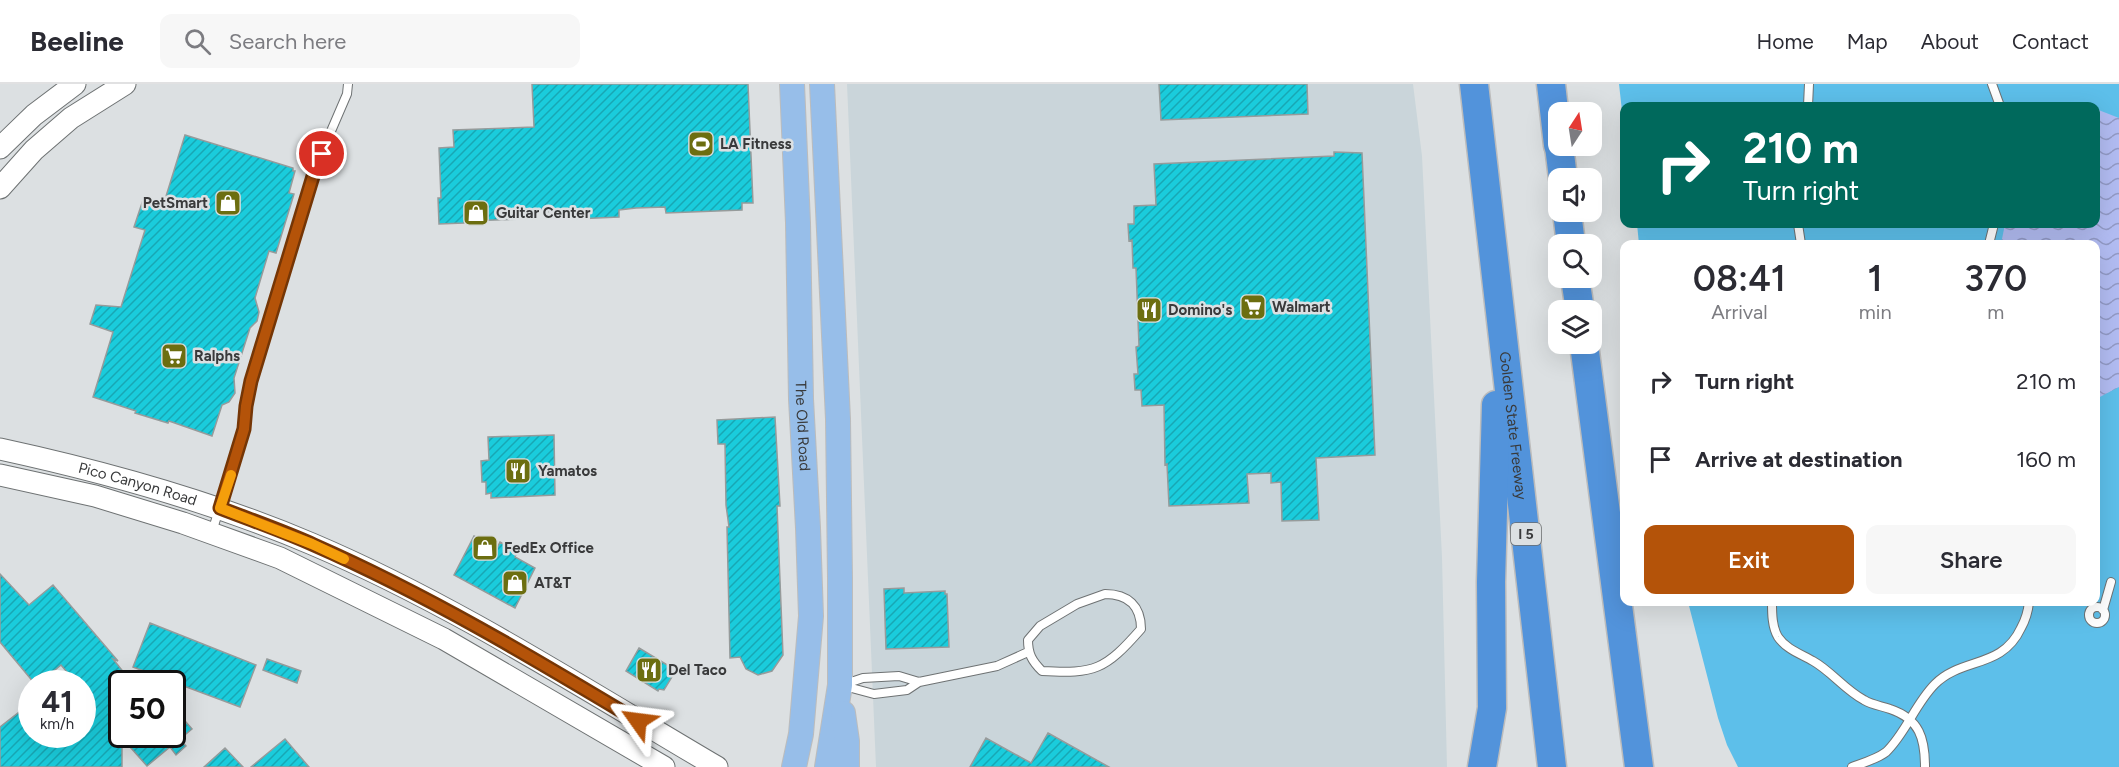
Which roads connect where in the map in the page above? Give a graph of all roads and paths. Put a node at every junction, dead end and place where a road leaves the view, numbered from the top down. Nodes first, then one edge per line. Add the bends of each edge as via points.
1 (75, 84) edge
2 (125, 84) edge
3 (348, 84) edge
4 (792, 84) edge
5 (822, 84) edge
6 (1474, 84) edge
7 (1551, 84) edge
8 (1809, 84) edge
9 (1992, 84) edge
10 (1553, 102) edge
11 (1809, 102) edge
12 (1999, 102) edge
13 (0, 148) edge
14 (0, 188) edge
15 (1499, 301) junction
16 (1585, 354) edge
17 (0, 449) edge
18 (0, 475) edge
19 (220, 508) junction
20 (212, 533) junction
21 (2111, 582) dead end
22 (1772, 606) edge
23 (2029, 606) edge
24 (2092, 606) edge
25 (2095, 606) edge
26 (2103, 610) junction
27 (1028, 652) junction
28 (919, 682) junction
29 (840, 685) junction
30 (1909, 720) junction
31 (664, 767) edge
32 (717, 767) edge
33 (794, 767) edge
34 (827, 767) edge
35 (847, 767) edge
36 (1482, 767) edge
37 (1552, 767) edge
38 (1639, 767) edge
39 (1853, 767) edge
40 (1925, 767) edge

1 - 13 main road via 34,115
2 - 14 main road via 71,118 34,150
3 - 19 lane via 305,201 251,381 244,429
4 - 33 main road, The Old Road via 811,616 801,734
5 - 29 main road via 838,419
6 - 15 highway, Golden State Freeway / I 5
7 - 10 highway
8 - 11 lane
9 - 12 lane
15 - 36 highway via 1491,582 1492,708
15 - 37 highway, Golden State Freeway / I 5
16 - 38 highway
17 - 19 main road, Pico Canyon Road via 78,466
18 - 20 main road, Pico Canyon Road via 95,496
19 - 20 lane
19 - 32 main road, Pico Canyon Road via 312,544 427,599
20 - 31 main road, Pico Canyon Road via 280,558 444,639
21 - 26 lane
22 - 30 lane via 1778,638 1787,646 1814,661 1866,702 1894,710
23 - 30 lane via 2017,637 2004,652 1956,670 1936,683
24 - 26 lane via 2088,617 2094,624 2104,620
25 - 26 lane
27 - 27 lane via 1041,671 1073,673 1095,669 1124,649 1141,629 1141,618 1128,598 1105,594 1077,604 1040,626 1028,640
27 - 28 lane via 997,666
28 - 29 lane via 899,676 872,677
28 - 29 lane via 907,690 874,694
29 - 34 main road
29 - 35 main road
30 - 39 lane via 1885,753
30 - 40 lane via 1924,741

